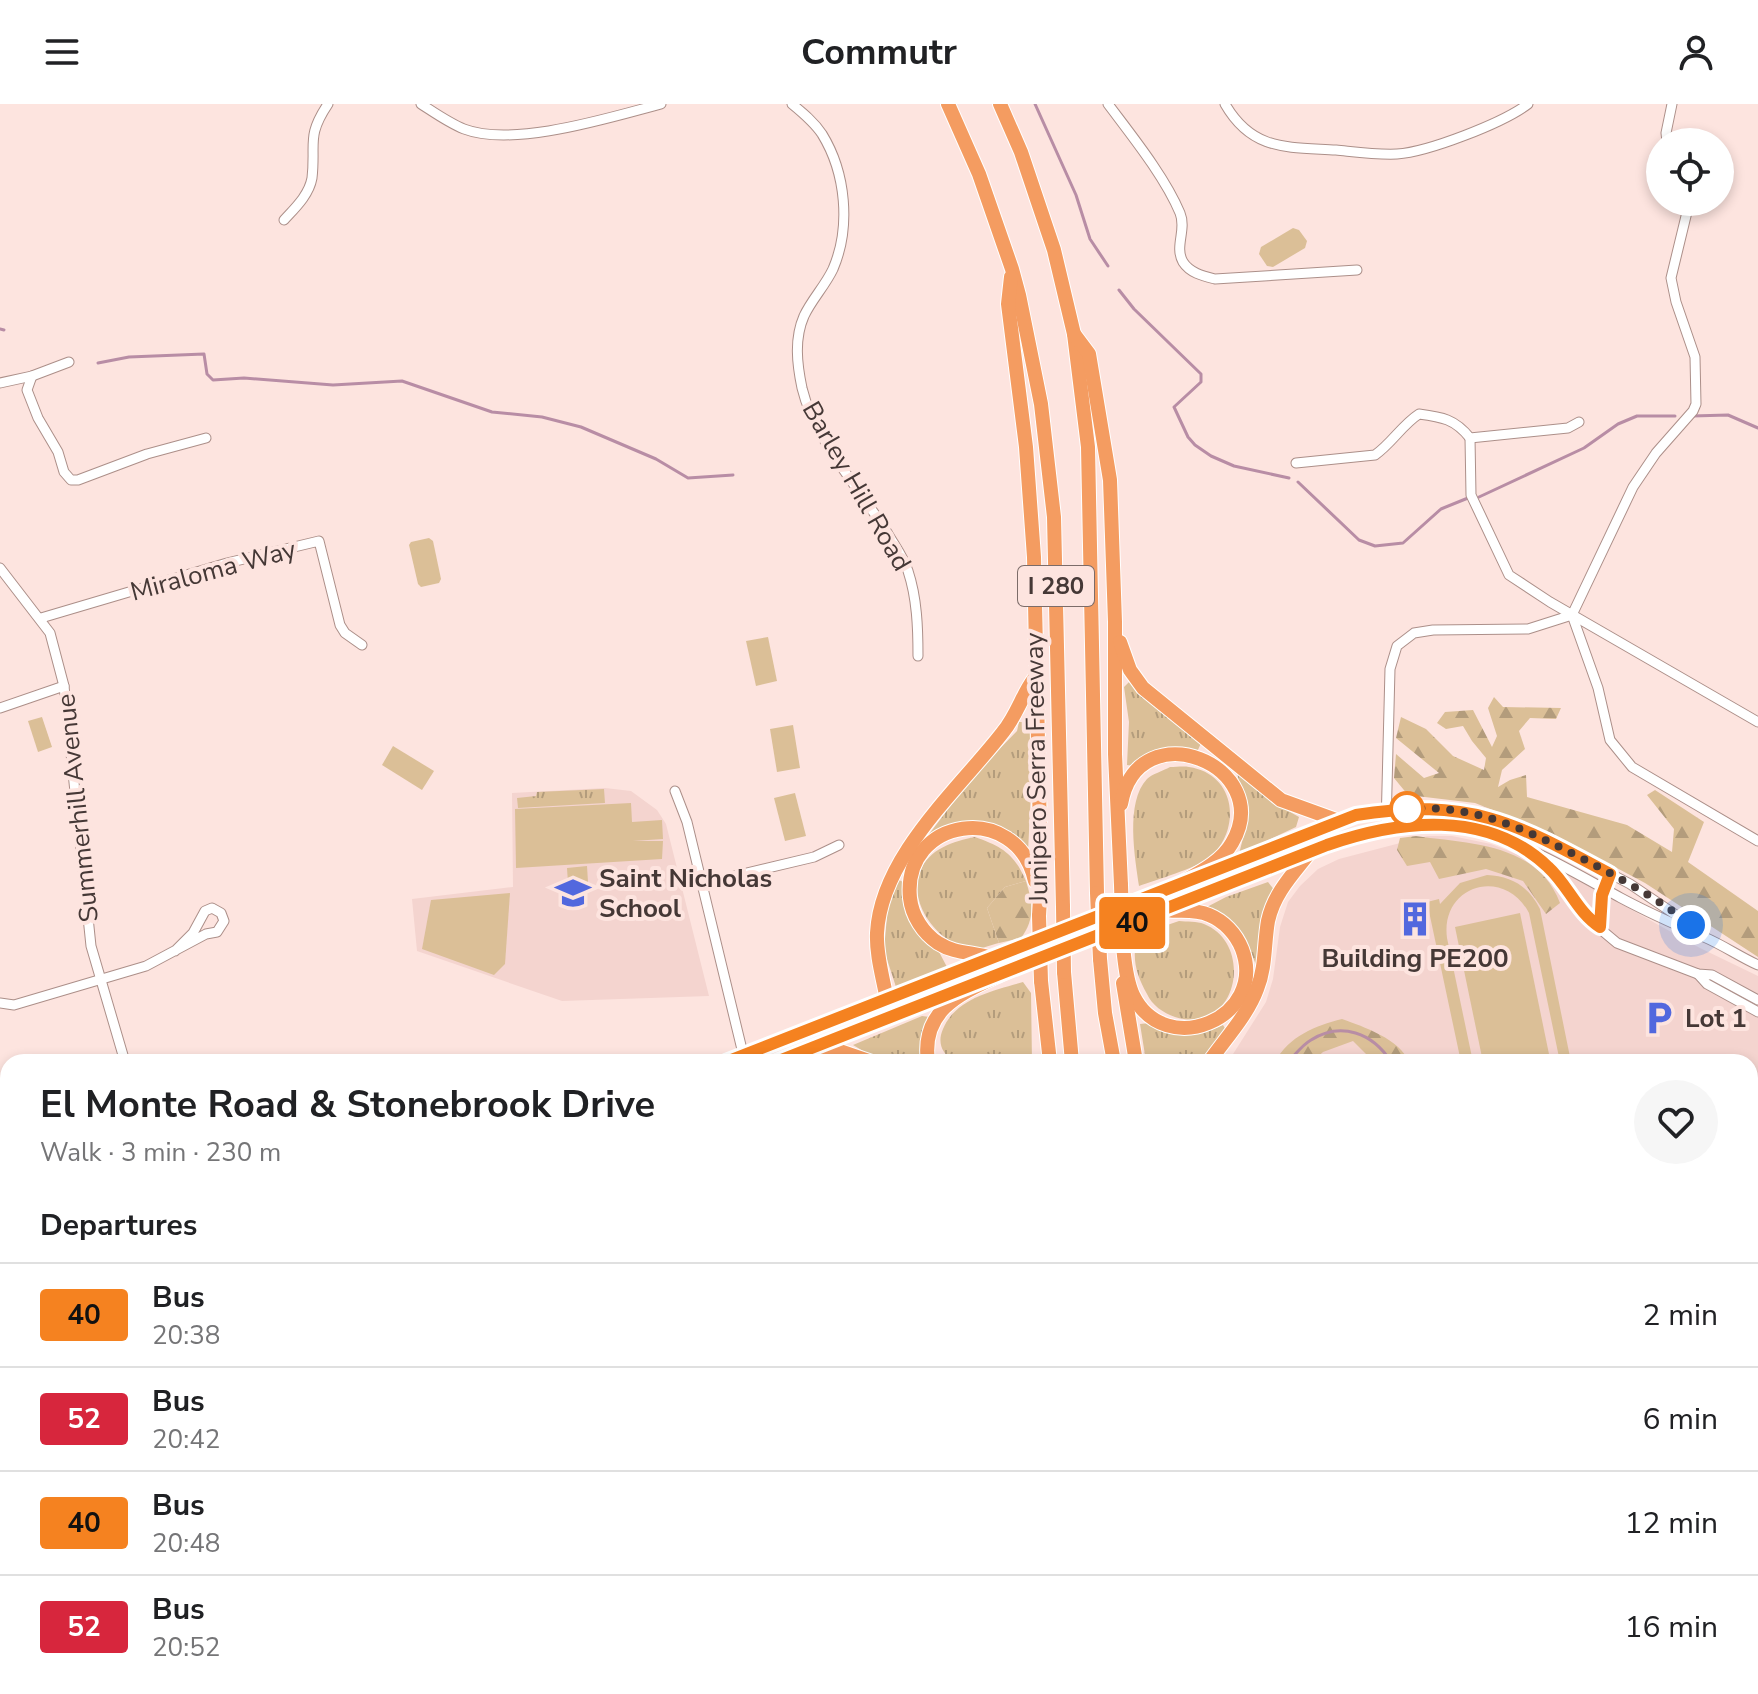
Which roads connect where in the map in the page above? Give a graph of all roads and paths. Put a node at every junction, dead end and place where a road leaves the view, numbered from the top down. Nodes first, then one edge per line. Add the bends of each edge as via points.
1 (328, 104) edge
2 (421, 104) edge
3 (661, 104) edge
4 (792, 104) edge
5 (948, 104) edge
6 (1000, 104) edge
7 (1108, 104) edge
8 (1225, 104) edge
9 (1528, 104) edge
10 (1672, 104) edge
11 (1667, 128) edge
12 (1686, 216) edge
13 (284, 220) dead end
14 (1012, 269) junction
15 (1357, 270) dead end
16 (1074, 334) junction
17 (69, 362) dead end
18 (32, 376) junction
19 (0, 383) edge
20 (1579, 422) dead end
21 (206, 438) dead end
22 (1470, 438) junction
23 (1296, 463) dead end
24 (0, 568) edge
25 (1572, 615) junction
26 (41, 618) junction
27 (1115, 622) junction
28 (362, 645) dead end
29 (918, 656) dead end
30 (1036, 675) junction
31 (64, 686) junction
32 (0, 708) edge
33 (1758, 722) edge
34 (675, 791) dead end
35 (1386, 810) junction
36 (1339, 821) junction
37 (1386, 827) junction
38 (1506, 840) junction
39 (1758, 841) edge
40 (839, 845) dead end
41 (1119, 848) junction
42 (1310, 852) junction
43 (1610, 874) junction
44 (701, 884) junction
45 (1174, 887) junction
46 (1603, 889) junction
47 (1166, 910) junction
48 (1039, 916) junction
49 (1600, 927) junction
50 (1707, 937) junction
51 (1123, 947) junction
52 (175, 951) junction
53 (991, 958) junction
54 (1758, 965) edge
55 (1010, 970) junction
56 (1698, 974) junction
57 (100, 979) junction
58 (887, 1000) junction
59 (1758, 1000) edge
60 (0, 1003) edge
61 (1758, 1012) edge
62 (1045, 1036) junction
63 (812, 1048) junction
64 (123, 1054) edge
65 (743, 1054) edge
66 (756, 1054) edge
67 (797, 1054) edge
68 (849, 1054) edge
69 (928, 1054) edge
70 (1043, 1054) edge
71 (1048, 1054) edge
72 (1071, 1054) edge
73 (1113, 1054) edge
74 (1135, 1054) edge
75 (1214, 1054) edge

1 - 13 street via 311,143 312,179 303,200
2 - 3 street via 466,130 509,134 595,123
4 - 29 street, Barley Hill Road via 823,135 841,182 843,204 837,259 798,338 803,390 812,418 908,570
5 - 14 highway, Junipero Serra Freeway / I 280
6 - 16 highway, I 280 via 1054,250
7 - 15 street via 1181,215 1179,252 1190,269 1215,279
8 - 9 street via 1236,123 1274,146 1398,154 1513,115
10 - 11 street
12 - 25 street via 1671,278 1695,357 1696,404 1633,487
14 - 30 highway via 1008,304 1030,492
14 - 72 highway, Junipero Serra Freeway / I 280, bridge via 1041,404 1054,517 1064,972
16 - 27 highway via 1089,354 1103,425
16 - 73 highway, I 280, bridge via 1088,447 1097,893
17 - 18 street
18 - 19 street
18 - 21 street via 27,390 71,480
20 - 22 street via 1568,428
22 - 23 street via 1448,418 1419,414 1375,455
22 - 25 street via 1471,495 1504,567 1516,581
24 - 26 street, Summerhill Avenue
25 - 33 street
25 - 35 street via 1528,629 1423,631 1399,642 1390,669
25 - 39 street via 1610,740 1632,767
26 - 28 street, Miraloma Way via 319,541 340,625
26 - 31 street, Summerhill Avenue via 55,646
27 - 36 highway via 1130,670 1151,695 1281,800
27 - 41 highway
30 - 48 highway
30 - 58 highway via 1005,730 915,839 892,878 877,934
31 - 32 street
31 - 57 street, Summerhill Avenue via 91,946
34 - 44 street
35 - 36 street
35 - 37 street
35 - 43 street via 1440,808 1482,815 1521,827
36 - 45 street
37 - 38 street via 1448,825
37 - 42 street
38 - 46 street
38 - 49 street via 1545,864
40 - 44 street via 814,857
41 - 45 highway via 1122,799 1140,768 1159,757 1184,754 1219,769 1238,797 1237,833 1218,859
41 - 51 highway, bridge
42 - 47 street
42 - 75 highway via 1273,906 1253,998
43 - 46 street
43 - 50 street
44 - 65 street
45 - 53 main road
46 - 49 street
46 - 50 street
47 - 51 highway via 1209,915 1235,936 1244,955 1244,983 1237,1001 1223,1015 1186,1029 1154,1019 1132,994
47 - 55 main road
48 - 53 highway via 1031,865 1011,840 968,827 931,842 912,874 914,914 936,942
48 - 62 highway, bridge
49 - 56 street via 1617,943
50 - 54 street
51 - 74 highway
52 - 52 street via 221,929 221,913 205,911
52 - 57 street
53 - 58 main road
55 - 63 main road
55 - 69 highway via 960,995 938,1014 929,1032
56 - 59 street via 1712,975
56 - 61 street
57 - 60 street via 14,1005
57 - 64 street, Summerhill Avenue
58 - 66 main road
62 - 70 highway
62 - 71 highway
63 - 67 main road
63 - 68 highway

